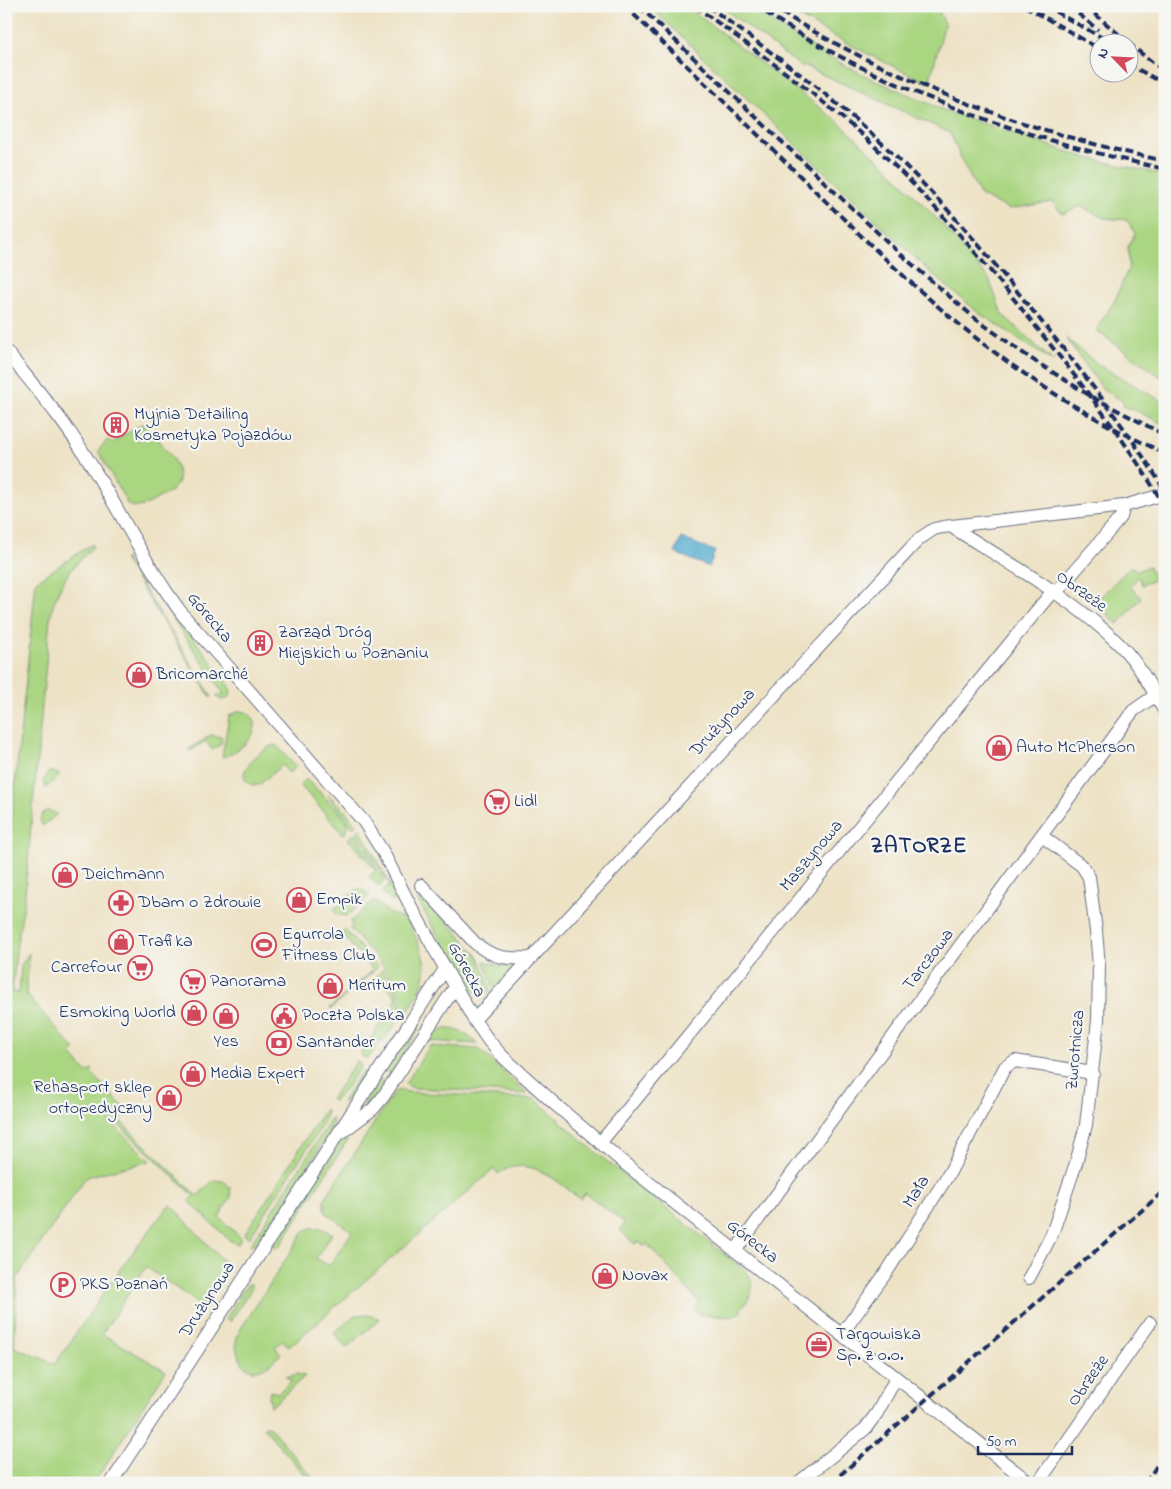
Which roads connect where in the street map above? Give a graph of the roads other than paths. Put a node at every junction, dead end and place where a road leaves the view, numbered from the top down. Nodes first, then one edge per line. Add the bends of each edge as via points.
1 (6, 351) edge
2 (1165, 494) edge
3 (1124, 506) junction
4 (952, 527) junction
5 (1052, 592) junction
6 (1156, 695) junction
7 (1165, 712) edge
8 (1042, 836) junction
9 (421, 885) dead end
10 (531, 958) junction
11 (445, 968) junction
12 (455, 987) junction
13 (474, 1020) junction
14 (1093, 1074) junction
15 (335, 1137) junction
16 (600, 1143) junction
17 (735, 1251) junction
18 (1030, 1278) dead end
19 (1150, 1324) dead end
20 (841, 1335) junction
21 (896, 1378) junction
22 (111, 1483) edge
23 (798, 1483) edge
24 (1030, 1483) edge
25 (1038, 1483) edge

1 - 11 street, Górecka via 71,434 159,581 183,615 364,822
2 - 3 street, Drużynowa
3 - 4 street, Drużynowa
3 - 5 street, Maszynowa via 1116,524 1059,589
4 - 5 street, Obrzeże
4 - 10 street, Drużynowa via 934,529 913,545
5 - 6 street, Obrzeże via 1121,646
5 - 16 street, Maszynowa
6 - 7 street, Obrzeże
6 - 8 street, Tarczowa via 1133,711
8 - 14 street, Zwrotnicza via 1082,866 1089,876 1099,966
8 - 17 street, Tarczowa
9 - 10 street via 485,951 507,959
10 - 13 street, Drużynowa
11 - 12 street, Górecka
11 - 15 street, Drużynowa
12 - 13 street, Górecka
12 - 15 street, Drużynowa via 383,1097 360,1120
13 - 16 street, Górecka via 501,1056
14 - 18 street, Zwrotnicza via 1086,1125 1076,1164 1052,1234
14 - 20 street, Mała via 1012,1062 1002,1071 950,1172 888,1270
15 - 22 street, Drużynowa
16 - 17 street, Górecka
17 - 20 street, Górecka
19 - 25 street, Obrzeże
20 - 21 street, Górecka
21 - 23 street via 865,1429
21 - 24 street, Górecka

